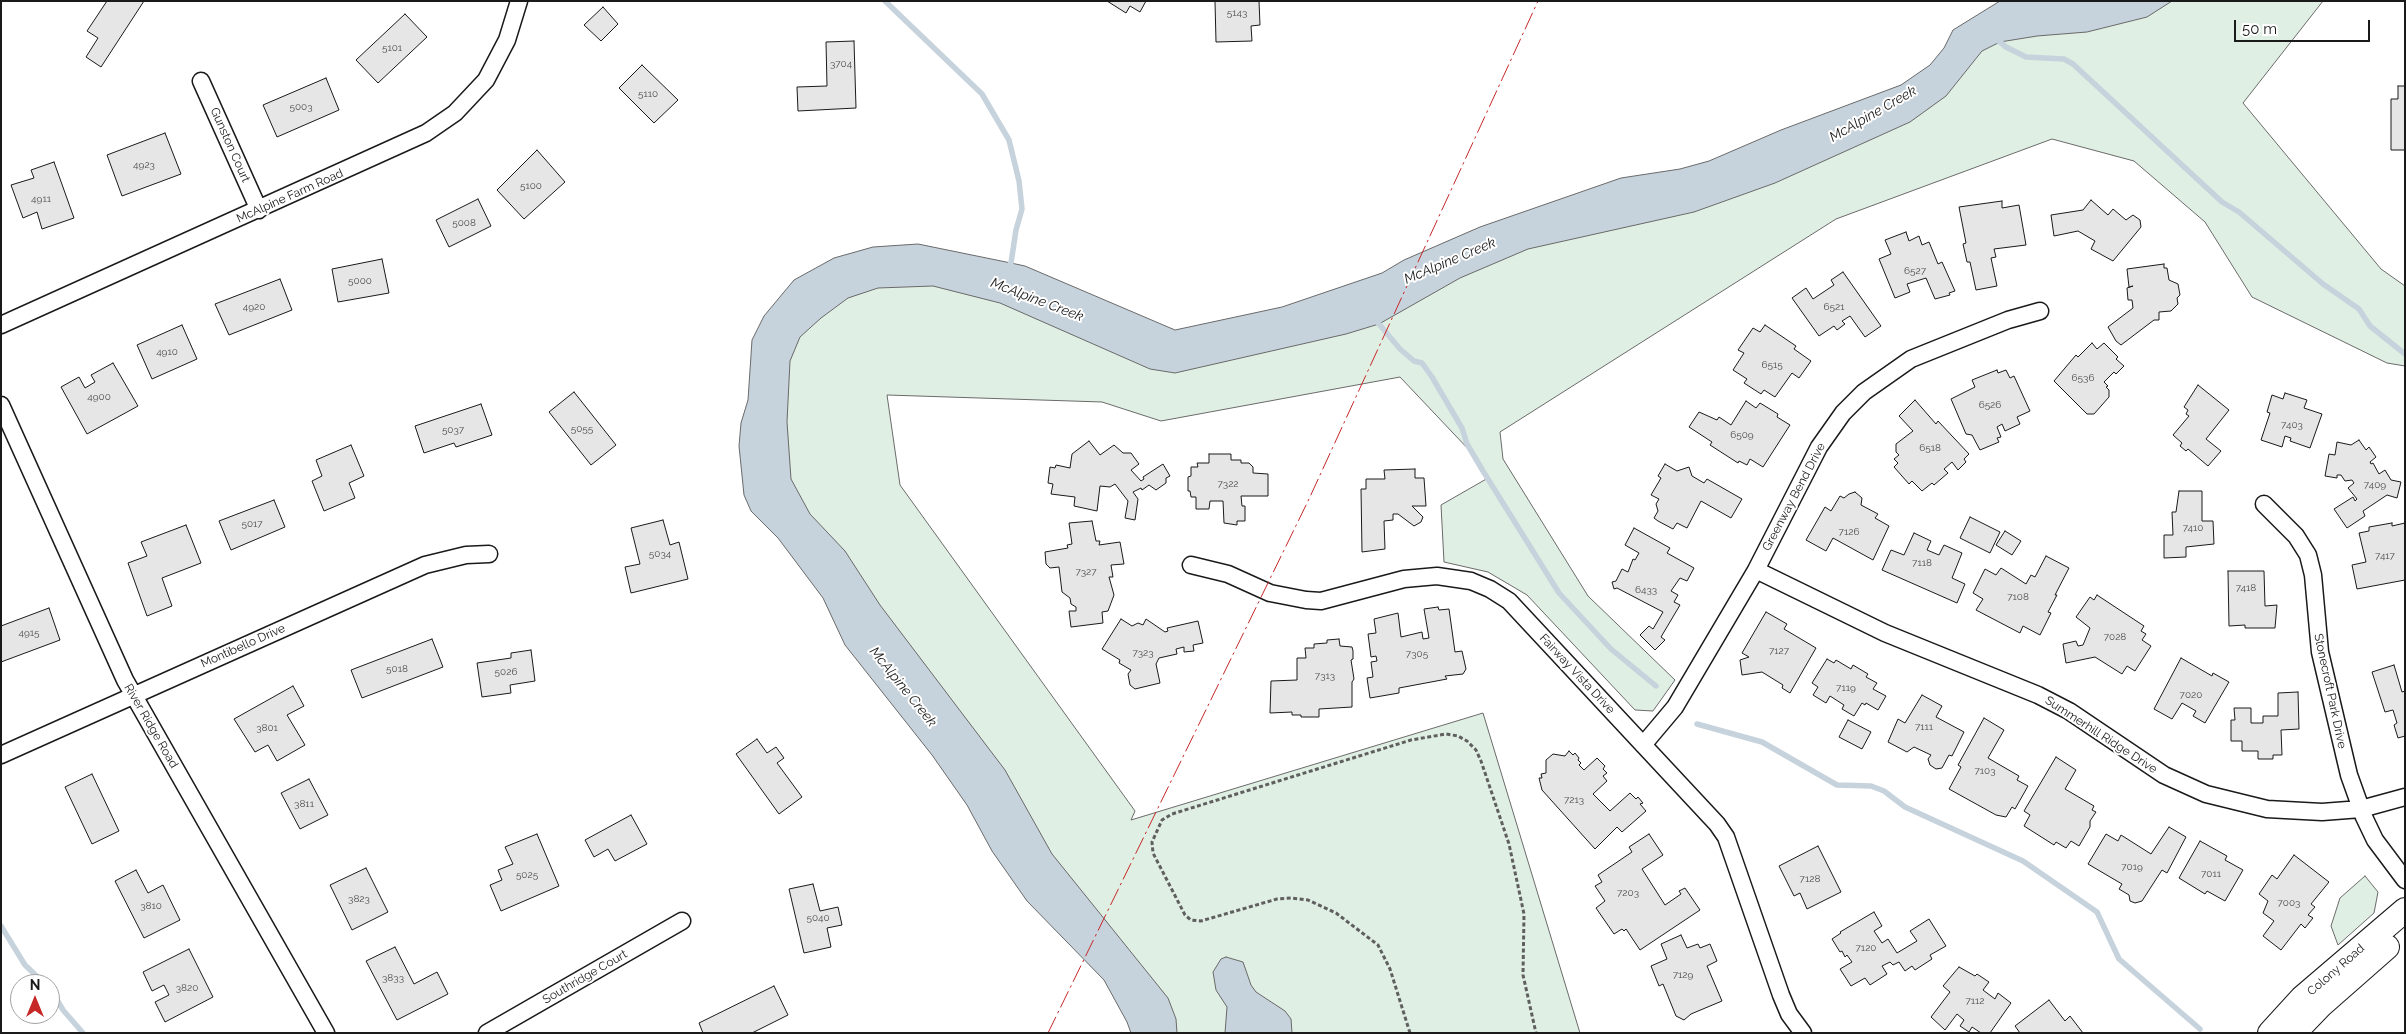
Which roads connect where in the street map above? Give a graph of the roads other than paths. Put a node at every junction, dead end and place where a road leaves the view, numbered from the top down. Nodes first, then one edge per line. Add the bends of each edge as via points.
1 (518, 1) edge
2 (201, 81) dead end
3 (259, 210) junction
4 (2040, 311) dead end
5 (1, 325) edge
6 (1, 405) edge
7 (2264, 504) dead end
8 (490, 554) dead end
9 (1192, 565) dead end
10 (1756, 570) junction
11 (133, 696) junction
12 (1643, 745) junction
13 (1, 755) edge
14 (2405, 797) edge
15 (2361, 809) junction
16 (2405, 880) edge
17 (2405, 910) edge
18 (682, 921) dead end
19 (2405, 931) edge
20 (326, 1033) edge
21 (487, 1033) edge
22 (1803, 1033) edge
23 (2270, 1033) edge
24 (2294, 1033) edge

1 - 3 street, McAlpine Farm Road via 501,54 486,80 455,113 411,142
2 - 3 street, Gunston Court
3 - 5 street, McAlpine Farm Road
4 - 10 street, Greenway Bend Drive via 2008,320 1911,359 1864,392 1843,413 1819,448
6 - 11 street, River Ridge Road
7 - 15 street, Stonecroft Park Drive via 2281,518 2308,555 2320,652 2349,775
8 - 11 street, Montibello Drive via 466,555 425,566
9 - 12 street, Fairway Vista Drive via 1228,574 1270,593 1321,601 1420,577 1455,577 1490,588 1509,601
10 - 12 street, Greenway Bend Drive via 1675,707
10 - 15 street, Summerhill Ridge Drive via 1886,633 2038,695 2069,711 2164,775 2206,794 2287,811
11 - 13 street, Montibello Drive
11 - 20 street, River Ridge Road
12 - 22 street, Fairway Vista Drive via 1726,837 1781,995 1789,1014
14 - 15 street, Summerhill Ridge Drive
15 - 16 street, Stonecroft Park Drive via 2375,840
17 - 23 main road, Colony Road via 2302,998
18 - 21 street, Southridge Court
19 - 24 main road, Colony Road

